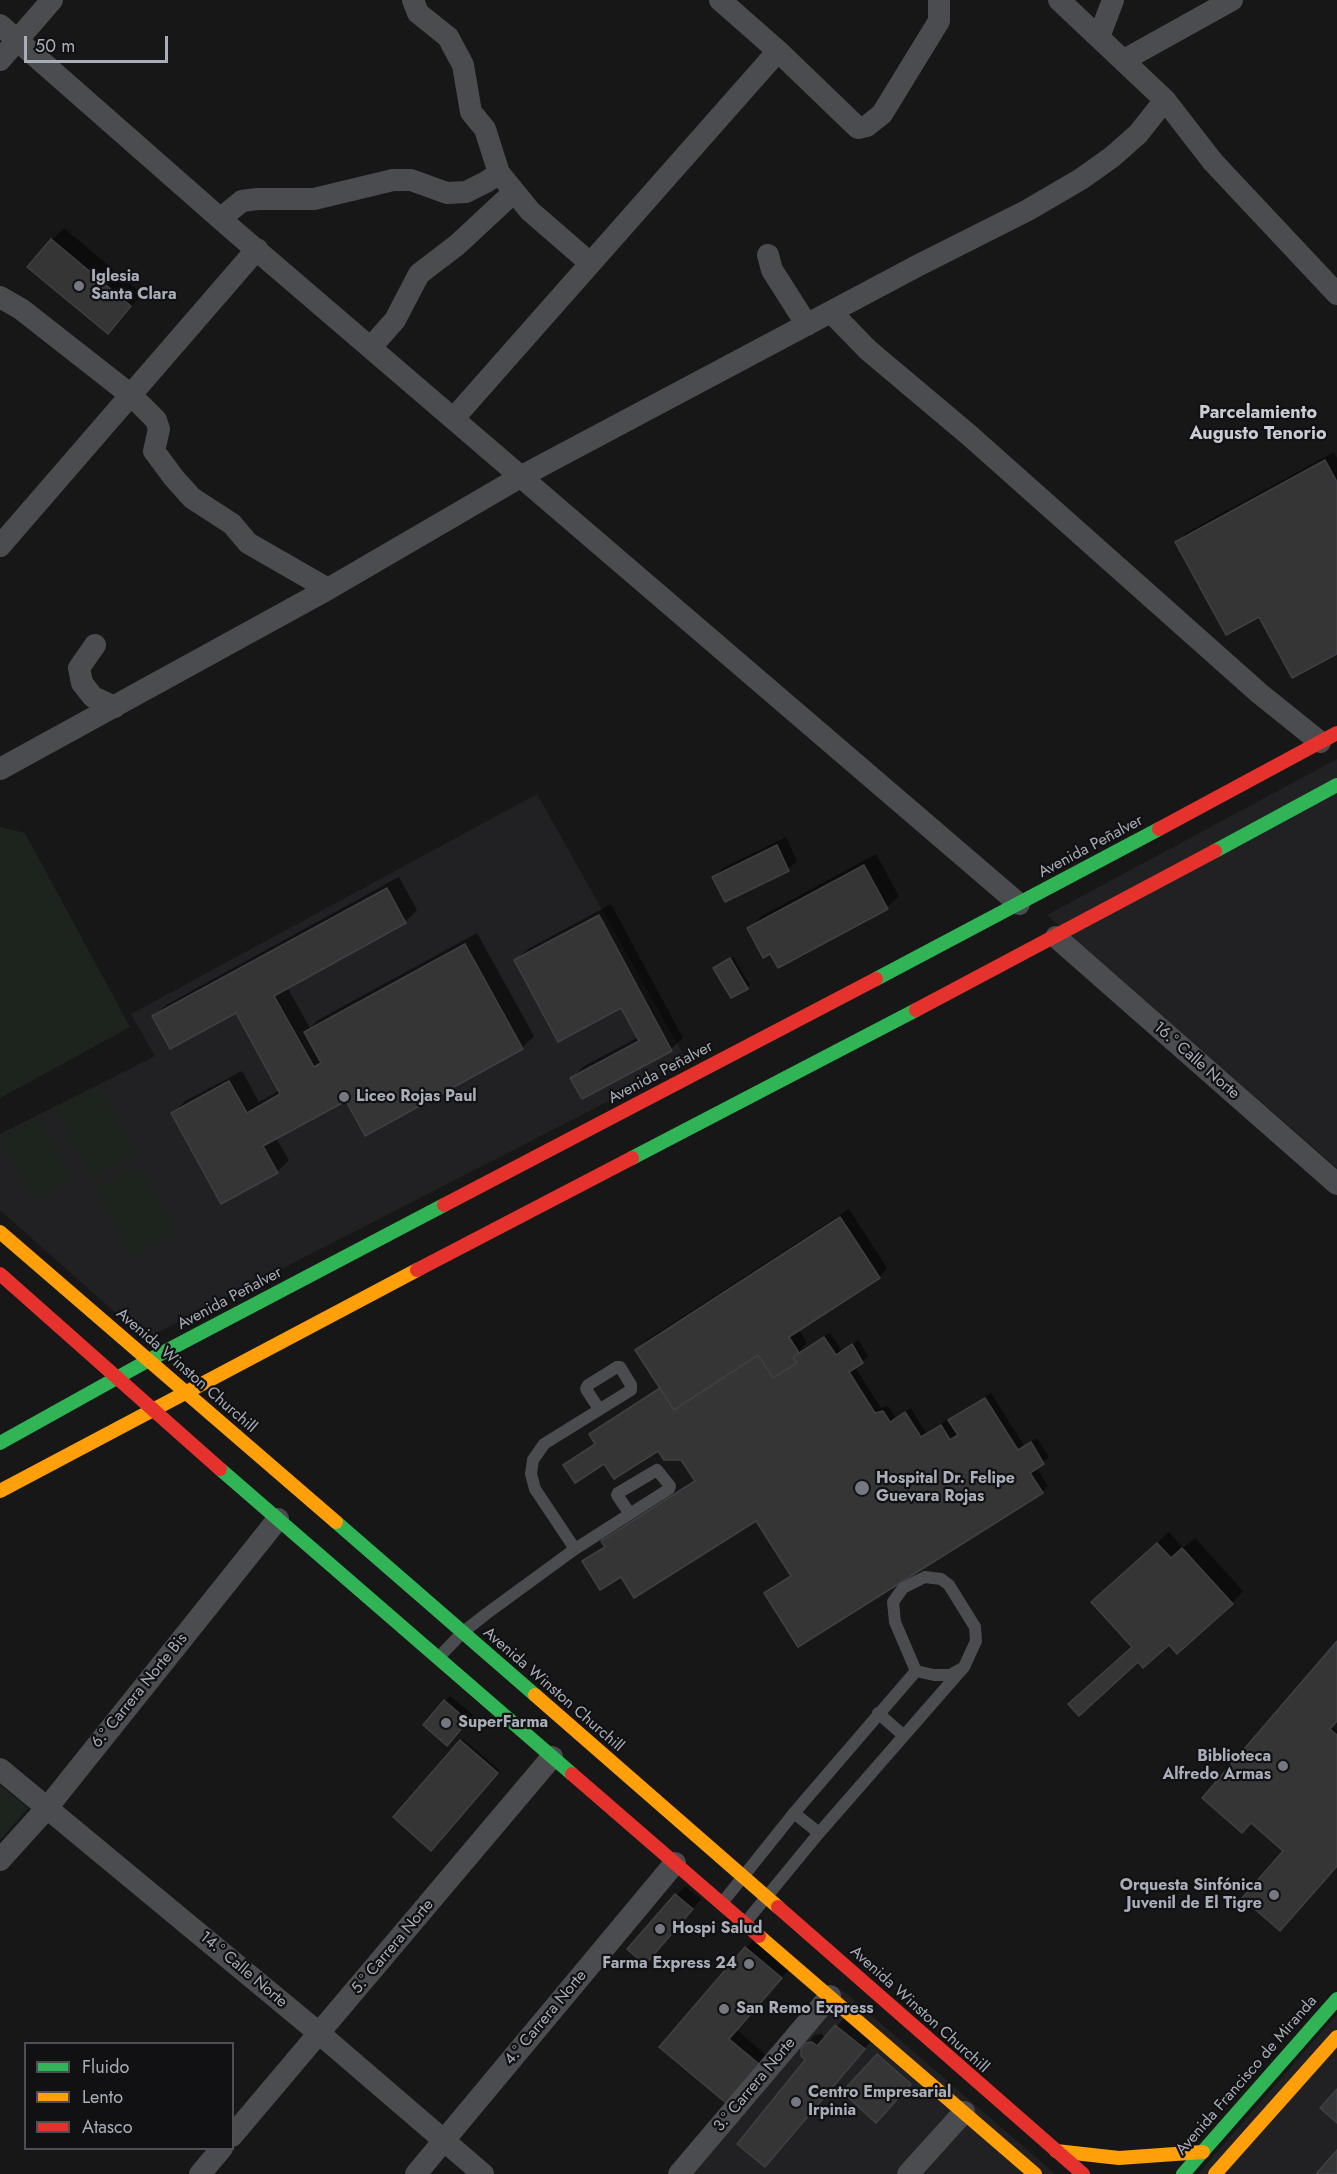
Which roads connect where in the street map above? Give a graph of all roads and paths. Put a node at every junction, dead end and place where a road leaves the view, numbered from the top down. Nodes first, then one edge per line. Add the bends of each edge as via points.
1 (52, 0) edge
2 (413, 0) edge
3 (720, 0) edge
4 (939, 0) edge
5 (1059, 0) edge
6 (1113, 0) edge
7 (1232, 0) edge
8 (8, 32) edge
9 (1099, 37) junction
10 (778, 51) junction
11 (0, 60) edge
12 (1124, 60) junction
13 (1166, 100) junction
14 (499, 173) junction
15 (514, 192) junction
16 (221, 218) junction
17 (257, 249) junction
18 (768, 255) dead end
19 (590, 263) junction
20 (1336, 292) edge
21 (0, 297) edge
22 (831, 312) junction
23 (807, 325) junction
24 (371, 347) junction
25 (132, 396) junction
26 (454, 418) junction
27 (522, 476) junction
28 (0, 546) edge
29 (328, 589) junction
30 (95, 645) dead end
31 (115, 707) junction
32 (1328, 738) edge
33 (0, 769) edge
34 (1337, 785) edge
35 (1019, 904) junction
36 (1056, 937) junction
37 (1337, 1185) edge
38 (0, 1232) edge
39 (0, 1274) edge
40 (149, 1360) junction
41 (118, 1377) junction
42 (184, 1392) junction
43 (150, 1409) junction
44 (599, 1409) dead end
45 (0, 1443) edge
46 (0, 1491) edge
47 (630, 1514) dead end
48 (278, 1519) junction
49 (575, 1549) junction
50 (462, 1633) junction
51 (438, 1658) junction
52 (964, 1667) junction
53 (916, 1671) junction
54 (878, 1713) junction
55 (903, 1735) junction
56 (552, 1757) junction
57 (0, 1769) edge
58 (47, 1808) junction
59 (794, 1813) junction
60 (819, 1833) junction
61 (0, 1860) edge
62 (675, 1863) junction
63 (743, 1876) junction
64 (767, 1897) junction
65 (721, 1904) junction
66 (745, 1923) junction
67 (830, 1996) junction
68 (1337, 1999) edge
69 (320, 2034) junction
70 (1337, 2037) edge
71 (964, 2112) junction
72 (234, 2134) edge
73 (444, 2140) junction
74 (220, 2150) edge
75 (1056, 2151) junction
76 (1203, 2152) junction
77 (200, 2174) edge
78 (416, 2174) edge
79 (483, 2174) edge
80 (679, 2174) edge
81 (908, 2174) edge
82 (1035, 2174) edge
83 (1083, 2174) edge
84 (1183, 2174) edge
85 (1215, 2174) edge

1 - 8 street
2 - 14 street via 418,13 448,38 463,65 471,112 485,129
3 - 10 street
4 - 10 street via 939,21 882,114 867,126 858,128
5 - 9 street
6 - 9 street
7 - 12 street
8 - 11 street
8 - 16 street
9 - 12 street
10 - 19 street
12 - 13 street
13 - 20 street via 1214,162
13 - 22 street via 1138,134 1081,179
14 - 15 street
14 - 16 street via 466,192 447,193 411,180 393,180 314,199 242,201
15 - 19 street
15 - 24 street via 419,274 395,320
16 - 17 street
17 - 24 street
17 - 25 street
18 - 23 street via 772,270
19 - 26 street
21 - 25 street
22 - 23 street
22 - 32 street via 868,350 1259,693
23 - 27 street
24 - 26 street
25 - 28 street
25 - 29 street via 156,420 159,429 154,452 192,498 231,524 248,543
26 - 27 street
27 - 29 street
27 - 35 street
29 - 31 street
30 - 31 street via 79,668 82,683 93,697
31 - 33 street
32 - 35 street, Avenida Peñalver
34 - 36 street
35 - 40 street, Avenida Peñalver
36 - 37 street, 16.° Calle Norte
36 - 42 street
38 - 40 street, Avenida Winston Churchill
39 - 41 street
40 - 41 street, Avenida Peñalver
40 - 42 street, Avenida Winston Churchill
41 - 43 street
41 - 45 street, Avenida Peñalver
42 - 43 street
42 - 50 street, Avenida Winston Churchill
43 - 46 street
43 - 48 street
44 - 49 lane via 544,1444 533,1460 534,1489
47 - 49 lane
48 - 51 street
48 - 58 street, 6.° Carrera Norte Bis
49 - 50 lane
50 - 51 lane
50 - 63 street, Avenida Winston Churchill
51 - 56 street
52 - 53 lane via 950,1675
52 - 53 lane via 976,1641 975,1627 949,1585 941,1579 925,1577 903,1588 893,1602 895,1622
52 - 55 lane
53 - 54 lane
54 - 55 lane
54 - 59 lane
55 - 60 lane
56 - 62 street
56 - 69 street, 5.° Carrera Norte
57 - 58 street, 14.° Calle Norte
58 - 61 street, 6.° Carrera Norte Bis
58 - 69 street, 14.° Calle Norte
59 - 60 lane
59 - 63 lane
60 - 64 lane
62 - 65 street
62 - 73 street, 4.° Carrera Norte
63 - 64 street, Avenida Winston Churchill
63 - 65 lane
64 - 66 lane
64 - 75 street, Avenida Winston Churchill
65 - 66 street
66 - 67 street
67 - 71 street
67 - 80 street, 3.° Carrera Norte
68 - 76 street, Avenida Francisco de Miranda
69 - 72 street, 5.° Carrera Norte
69 - 73 street, 14.° Calle Norte
70 - 85 street
71 - 81 street
71 - 82 street
73 - 78 street, 4.° Carrera Norte
73 - 79 street, 14.° Calle Norte
74 - 77 street
75 - 76 street via 1119,2158
75 - 83 street, Avenida Winston Churchill
76 - 84 street, Avenida Francisco de Miranda

